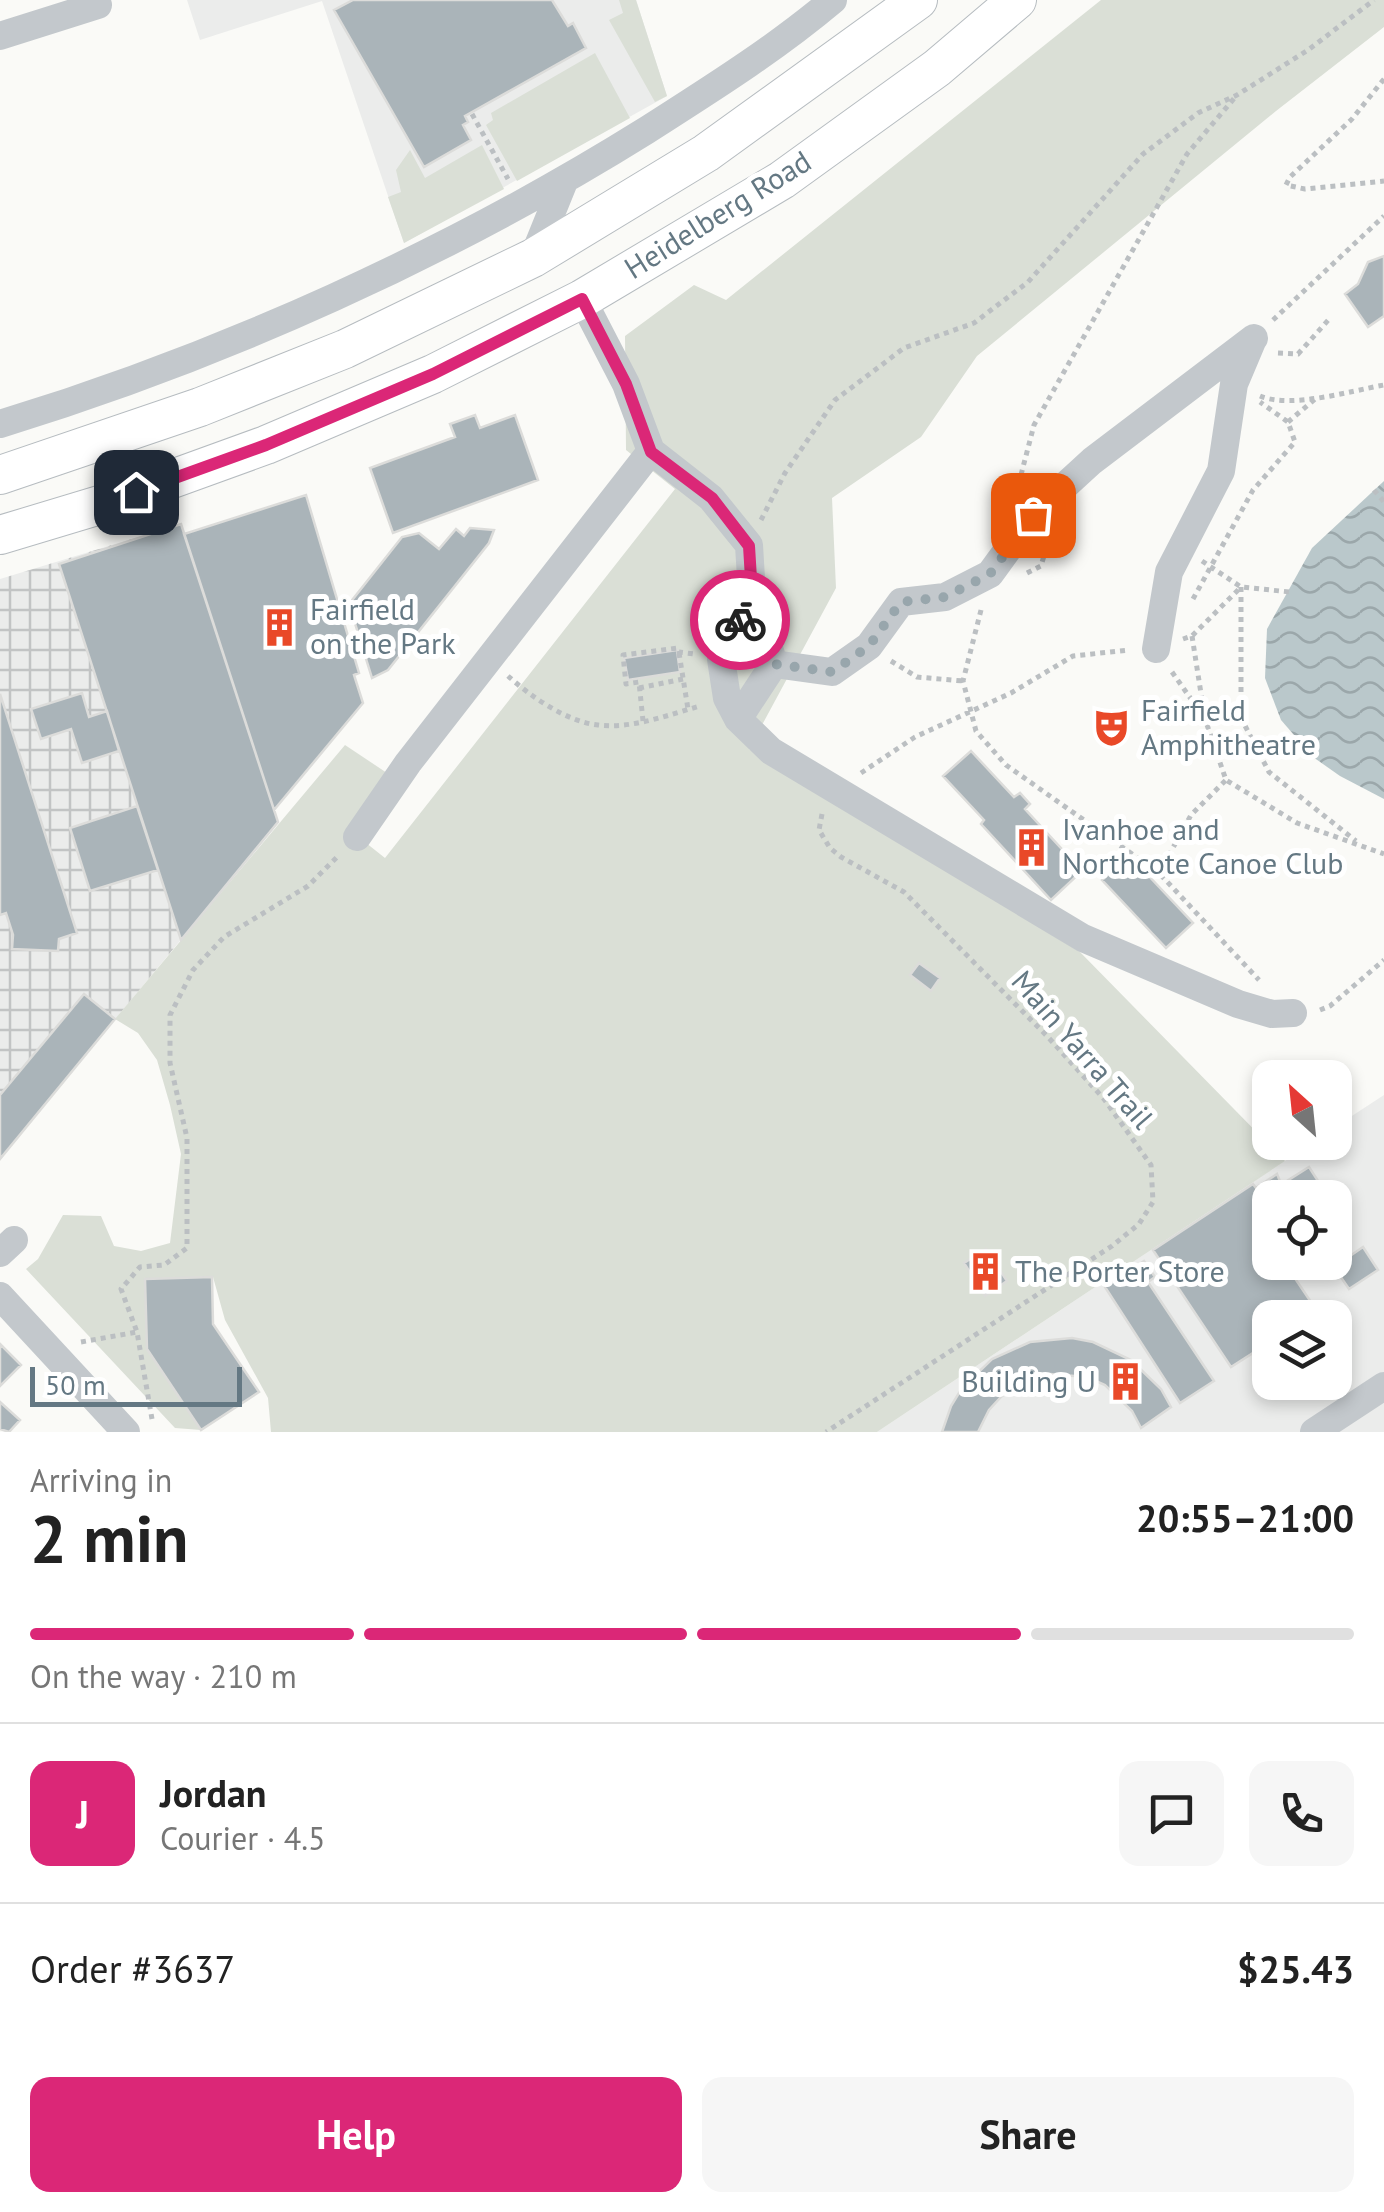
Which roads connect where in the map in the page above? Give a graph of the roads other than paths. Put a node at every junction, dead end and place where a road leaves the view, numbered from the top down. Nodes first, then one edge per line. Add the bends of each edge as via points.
1 (833, 0) edge
2 (918, 0) edge
3 (1017, 0) edge
4 (98, 4) dead end
5 (0, 36) edge
6 (565, 179) junction
7 (532, 258) junction
8 (582, 299) junction
9 (0, 424) edge
10 (651, 452) junction
11 (0, 475) edge
12 (0, 535) edge
13 (734, 633) junction
14 (1156, 649) road end
15 (774, 664) junction
16 (733, 709) junction
17 (357, 837) road end
18 (1293, 1013) road end
19 (0, 1296) edge
20 (1384, 1386) edge
21 (126, 1432) edge
22 (1314, 1432) edge

1 - 6 street via 728,79
2 - 7 main road, Heidelberg Road via 706,154
3 - 8 main road, Heidelberg Road via 938,68 782,180
4 - 5 street
6 - 7 street
6 - 9 street via 301,311
7 - 11 main road, Heidelberg Road via 346,349 200,408
8 - 10 street via 626,384
8 - 12 main road, Heidelberg Road via 433,374 266,445
10 - 13 street via 712,498 749,546 752,595
10 - 17 street
13 - 15 street via 769,648
13 - 16 street via 721,659
14 - 15 street via 1169,572 1221,471 1234,384 1254,338 1092,461 1033,515 990,574 945,597 901,602 869,646 832,672
15 - 16 street
16 - 18 street via 770,751 848,784 1082,938 1238,1004
19 - 21 street
20 - 22 street

